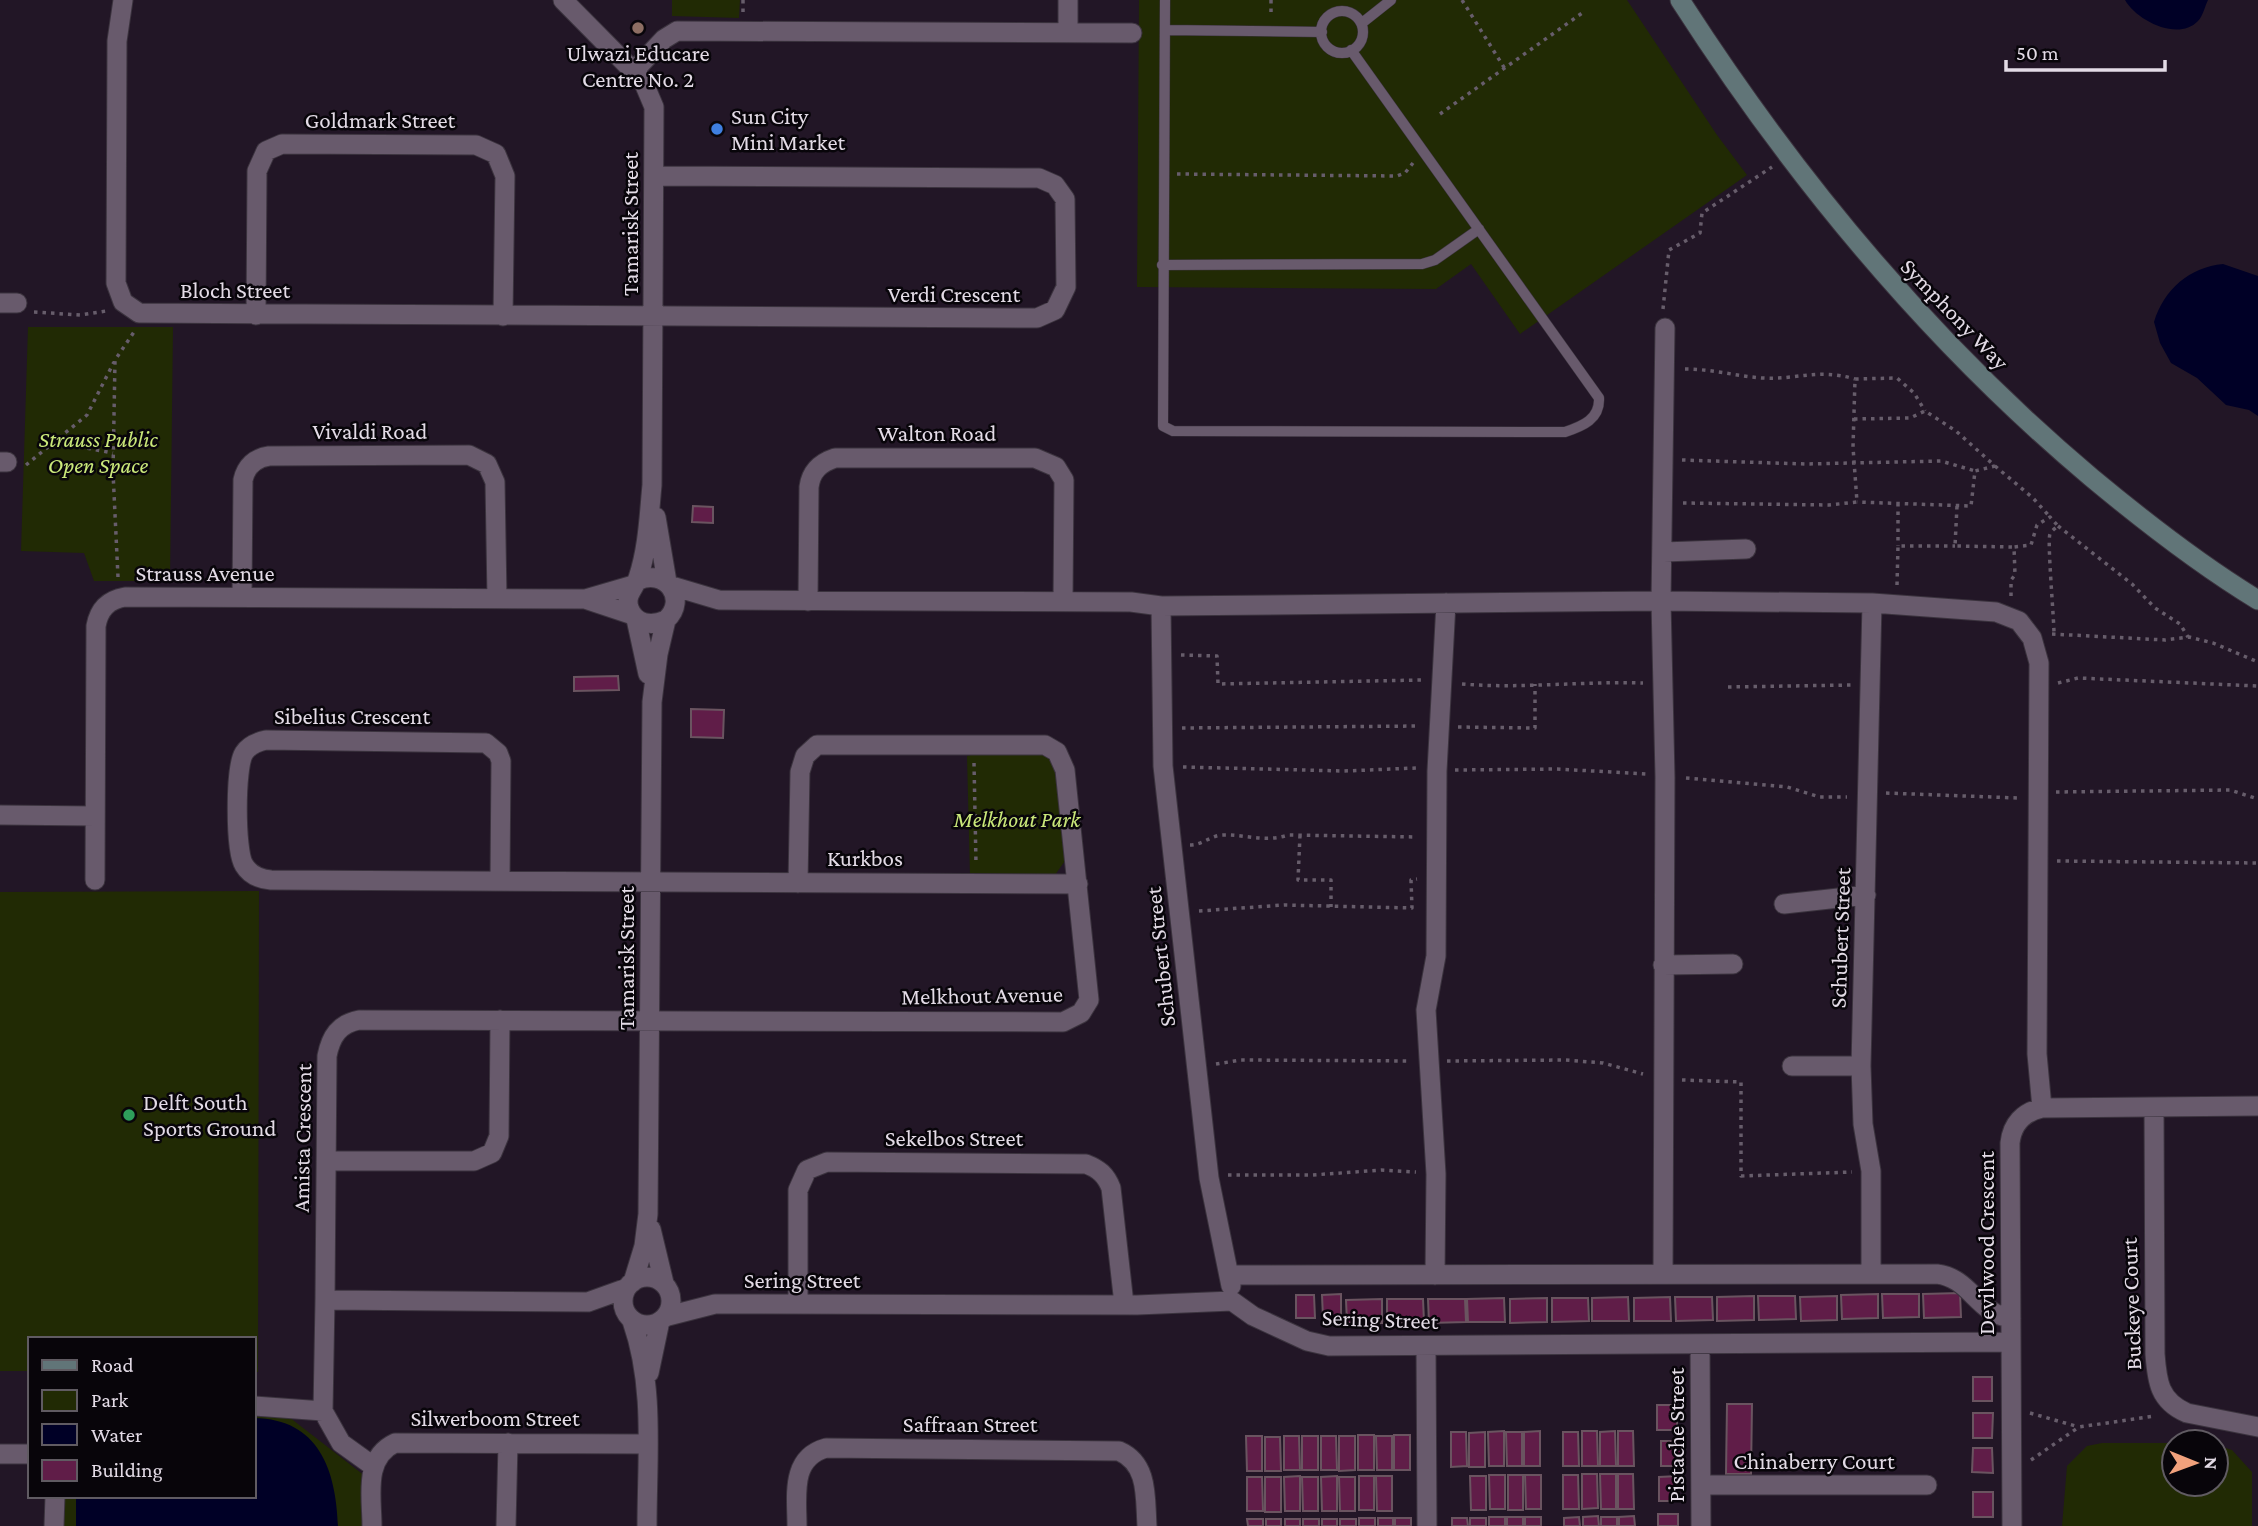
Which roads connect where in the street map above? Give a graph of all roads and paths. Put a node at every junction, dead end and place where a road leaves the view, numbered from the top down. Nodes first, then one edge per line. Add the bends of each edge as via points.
1 (123, 0) edge
2 (563, 0) edge
3 (1068, 0) edge
4 (1165, 0) edge
5 (1391, 0) edge
6 (1462, 0) edge
7 (1680, 0) edge
8 (1585, 11) dead end
9 (1362, 23) junction
10 (1165, 30) junction
11 (1068, 33) junction
12 (1132, 33) dead end
13 (1322, 33) junction
14 (1351, 50) junction
15 (1505, 69) junction
16 (634, 71) junction
17 (1440, 114) dead end
18 (1424, 151) junction
19 (1772, 167) dead end
20 (1163, 174) junction
21 (655, 176) junction
22 (1479, 229) junction
23 (1162, 265) junction
24 (9, 303) edge
25 (131, 308) junction
26 (256, 315) junction
27 (503, 316) junction
28 (654, 317) junction
29 (1665, 328) joint
30 (116, 360) junction
31 (1664, 368) junction
32 (1855, 379) junction
33 (1925, 411) junction
34 (1854, 419) junction
35 (54, 442) junction
36 (113, 453) junction
37 (1664, 459) junction
38 (1855, 463) junction
39 (29, 465) dead end
40 (1995, 466) junction
41 (1975, 471) junction
42 (652, 485) junction
43 (1857, 502) junction
44 (1898, 503) junction
45 (1664, 504) junction
46 (1957, 506) junction
47 (2050, 517) junction
48 (2058, 526) junction
49 (1898, 546) junction
50 (1955, 546) junction
51 (2014, 547) junction
52 (1746, 549) dead end
53 (1664, 552) junction
54 (635, 583) junction
55 (670, 584) junction
56 (242, 597) junction
57 (118, 598) junction
58 (497, 598) junction
59 (584, 599) junction
60 (719, 600) junction
61 (2258, 600) edge
62 (808, 601) junction
63 (1063, 601) junction
64 (1661, 601) junction
65 (1446, 603) junction
66 (1872, 603) junction
67 (1898, 605) junction
68 (1161, 606) junction
69 (1996, 612) junction
70 (635, 617) junction
71 (668, 618) junction
72 (2054, 634) junction
73 (2189, 637) junction
74 (2032, 638) junction
75 (1161, 653) junction
76 (2258, 662) edge
77 (1442, 681) junction
78 (1663, 683) junction
79 (1535, 684) junction
80 (1871, 685) junction
81 (2258, 685) edge
82 (1728, 687) dead end
83 (2039, 688) junction
84 (652, 702) junction
85 (1440, 727) junction
86 (1163, 728) junction
87 (974, 743) junction
88 (1163, 766) junction
89 (1437, 771) junction
90 (1665, 777) junction
91 (1693, 778) dead end
92 (1869, 793) junction
93 (2038, 793) junction
94 (2258, 799) edge
95 (0, 815) edge
96 (95, 816) junction
97 (1300, 835) junction
98 (1437, 838) junction
99 (1172, 845) junction
100 (2038, 860) junction
101 (2258, 863) edge
102 (1436, 877) junction
103 (95, 880) dead end
104 (500, 881) junction
105 (651, 882) junction
106 (798, 883) junction
107 (976, 883) junction
108 (1078, 884) junction
109 (1866, 895) junction
110 (1784, 904) dead end
111 (1331, 907) junction
112 (1180, 916) junction
113 (1732, 964) dead end
114 (1663, 965) junction
115 (500, 1020) junction
116 (650, 1020) junction
117 (1428, 1060) junction
118 (1196, 1066) junction
119 (1792, 1066) dead end
120 (1861, 1066) junction
121 (1661, 1076) junction
122 (2258, 1106) edge
123 (2154, 1107) junction
124 (2042, 1108) junction
125 (326, 1161) junction
126 (1871, 1171) junction
127 (1436, 1174) junction
128 (1209, 1178) junction
129 (649, 1214) junction
130 (1663, 1274) junction
131 (1871, 1274) junction
132 (1231, 1275) junction
133 (1435, 1275) junction
134 (630, 1285) junction
135 (666, 1285) junction
136 (325, 1300) junction
137 (1231, 1301) junction
138 (589, 1302) junction
139 (715, 1304) junction
140 (798, 1304) junction
141 (1124, 1304) junction
142 (629, 1317) junction
143 (664, 1318) junction
144 (2011, 1318) junction
145 (2011, 1342) junction
146 (1700, 1344) junction
147 (1426, 1346) junction
148 (647, 1381) junction
149 (256, 1406) edge
150 (2176, 1408) junction
151 (323, 1411) junction
152 (2011, 1412) junction
153 (2079, 1427) junction
154 (2258, 1427) edge
155 (508, 1443) junction
156 (647, 1444) junction
157 (0, 1454) edge
158 (28, 1454) edge
159 (2012, 1461) junction
160 (373, 1466) junction
161 (1701, 1485) junction
162 (1927, 1485) dead end
163 (55, 1498) edge
164 (54, 1526) edge
165 (372, 1526) edge
166 (506, 1526) edge
167 (647, 1526) edge
168 (797, 1526) edge
169 (1147, 1526) edge
170 (1427, 1526) edge
171 (1701, 1526) edge
172 (2012, 1526) edge

1 - 25 street via 117,41 116,283
2 - 16 street, Tamarisk Street
3 - 11 street
4 - 10 lane
5 - 9 lane
6 - 15 path
7 - 61 main road, Symphony Way via 1824,203 1940,337 2012,408 2115,497
8 - 15 path
9 - 13 lane via 1351,13 1337,11 1324,20
9 - 14 lane via 1361,41
10 - 13 lane
10 - 20 lane
11 - 12 street
11 - 16 street via 677,31
13 - 14 lane via 1332,50
14 - 18 lane
15 - 17 path
16 - 21 street, Tamarisk Street via 648,88 654,107
18 - 20 path via 1397,176
18 - 22 lane
19 - 29 path via 1702,214 1700,233 1669,250
20 - 23 lane
21 - 28 street, Tamarisk Street
21 - 28 street, Verdi Crescent via 1039,178 1061,191 1067,207 1064,296 1055,310 1043,317
22 - 23 lane via 1435,261 1422,264
22 - 23 lane via 1599,398 1600,409 1580,427 1565,432 1173,431 1163,426 1161,416
24 - 25 path via 38,314 80,315
25 - 26 street, Bloch Street
25 - 30 path via 137,327
26 - 27 street, Bloch Street
26 - 27 street, Goldmark Street via 257,171 266,151 282,144 476,145 496,154 503,168
27 - 28 street, Bloch Street
28 - 42 street, Tamarisk Street
29 - 31 street
30 - 35 path via 87,415
30 - 36 path
31 - 32 path via 1762,378 1801,373
31 - 37 street
32 - 33 path via 1897,378
32 - 34 path
33 - 34 path via 1910,418
33 - 40 path
34 - 38 path
35 - 36 path
35 - 39 path
36 - 57 path
37 - 38 path
37 - 45 street
38 - 41 path via 1941,461
38 - 43 path
40 - 41 path
40 - 47 path
41 - 46 path via 1971,506
42 - 54 street, Tamarisk Street
42 - 55 street, Tamarisk Street
43 - 44 path
43 - 45 path
44 - 46 path
44 - 49 path
45 - 53 street
46 - 50 path
47 - 48 path
47 - 51 path via 2036,525 2031,545
48 - 72 path via 2050,534 2048,552
48 - 73 path via 2180,624
49 - 50 path
49 - 67 path
50 - 51 path
51 - 69 path via 2011,598
52 - 53 street
53 - 64 street
54 - 55 street via 653,576
54 - 59 street, Strauss Avenue
54 - 70 street via 628,599
55 - 60 street
55 - 71 street via 676,601
56 - 57 street, Strauss Avenue
56 - 58 street, Strauss Avenue
56 - 58 street, Vivaldi Road via 243,480 257,459 469,455 488,464 494,476
57 - 96 street, Strauss Avenue via 100,612 96,626
58 - 59 street, Strauss Avenue
59 - 70 street, Strauss Avenue
60 - 62 street
60 - 71 street
62 - 63 street
62 - 63 street, Walton Road via 809,487 813,473 826,461 1035,458 1050,462 1064,480
63 - 68 street
64 - 65 street
64 - 66 street
64 - 78 street
65 - 68 street
65 - 77 street
66 - 67 street
66 - 80 street, Schubert Street
67 - 69 street
68 - 75 street, Schubert Street
69 - 74 street via 2019,621
70 - 71 street via 656,624
70 - 84 street, Tamarisk Street
71 - 84 street, Tamarisk Street via 657,654
72 - 73 path via 2165,640
72 - 74 path
73 - 76 path
74 - 83 street
75 - 77 path via 1217,656 1218,684
75 - 86 street, Schubert Street
77 - 79 path
77 - 85 street
78 - 79 path
78 - 90 street
79 - 85 path via 1535,728
80 - 82 path
80 - 92 street, Schubert Street
81 - 83 path via 2078,678
83 - 93 street
84 - 105 street, Tamarisk Street
85 - 86 path
85 - 89 street
86 - 88 street, Schubert Street
87 - 106 street, Melkhout Avenue via 825,743 810,750 800,772
87 - 107 path
87 - 108 street, Melkhout Avenue via 1037,744 1051,748 1061,758
88 - 89 path
88 - 99 street, Schubert Street
89 - 90 path via 1557,769
89 - 98 street
90 - 114 street
91 - 92 path via 1787,787 1820,797
92 - 93 path via 1997,799
92 - 109 street, Schubert Street
93 - 94 path via 2230,790
93 - 100 street
95 - 96 street
96 - 103 street, Strauss Avenue
97 - 98 path
97 - 99 path via 1271,840 1219,835 1200,845
97 - 111 path via 1298,880 1331,880
98 - 102 street
99 - 112 street, Schubert Street
100 - 101 path
100 - 124 street via 2037,1054
102 - 111 path via 1411,880 1412,908
102 - 117 street via 1436,956 1426,1010
104 - 104 street, Sibelius Crescent via 257,877 244,866 239,851 243,754 266,740 486,743 501,761
104 - 105 street, Sibelius Crescent
105 - 106 street, Kurkbos
105 - 116 street, Tamarisk Street
106 - 107 street, Kurkbos
107 - 108 street, Kurkbos
108 - 116 street, Melkhout Avenue via 1090,992 1086,1007 1070,1020
109 - 110 street
109 - 120 street, Schubert Street
111 - 112 path via 1222,908
112 - 118 street, Schubert Street
113 - 114 street
114 - 121 street
115 - 116 street, Amista Crescent
115 - 125 street, Amista Crescent via 359,1020 343,1025 332,1038 327,1056
115 - 125 street via 499,1136 492,1153 474,1161
116 - 129 street, Tamarisk Street
117 - 118 path via 1241,1060
117 - 121 path via 1565,1060
117 - 127 street
118 - 128 street, Schubert Street
119 - 120 street
120 - 126 street, Schubert Street via 1863,1124
121 - 126 path via 1741,1082 1741,1176
121 - 130 street
122 - 123 street
123 - 124 street
123 - 150 street, Buckeye Court via 2155,1354 2161,1393
124 - 144 street, Devilwood Crescent via 2021,1118 2011,1134
125 - 136 street, Amista Crescent
126 - 131 street, Schubert Street
127 - 128 path via 1381,1170
127 - 133 street
128 - 132 street, Schubert Street
129 - 134 street, Tamarisk Street
129 - 135 street, Tamarisk Street
130 - 131 street
130 - 133 street
131 - 144 street via 1946,1275 1968,1287 1986,1310
132 - 133 street
132 - 137 street, Schubert Street
134 - 135 street via 651,1278
134 - 138 street
134 - 142 street via 623,1305
135 - 139 street, Sering Street
135 - 143 street via 670,1300
136 - 138 street
136 - 151 street, Amista Crescent
137 - 141 street, Sering Street
137 - 147 street, Sering Street via 1253,1316 1319,1345
138 - 142 street
139 - 140 street, Sering Street
139 - 143 street, Sering Street
140 - 141 street, Sering Street
140 - 141 street, Sekelbos Street via 798,1189 807,1170 827,1162 1094,1167 1111,1188
142 - 143 street via 648,1325
142 - 148 street
143 - 148 street
144 - 145 street, Devilwood Crescent
145 - 146 street, Sering Street
145 - 152 street, Devilwood Crescent
146 - 147 street, Sering Street
146 - 161 street, Pistache Street
147 - 170 street
148 - 156 street
149 - 151 street
150 - 153 path via 2162,1415
150 - 154 street via 2203,1418
151 - 160 street via 341,1443
152 - 153 path
152 - 159 street, Devilwood Crescent
153 - 159 path via 2034,1460
155 - 156 street, Silwerboom Street
155 - 160 street, Silwerboom Street via 395,1443 380,1453
155 - 166 street
156 - 167 street
157 - 158 street
159 - 172 street, Devilwood Crescent
160 - 165 street
161 - 162 street, Chinaberry Court
161 - 171 street, Pistache Street
163 - 164 street
168 - 169 street, Saffraan Street via 799,1472 807,1458 826,1448 1119,1451 1133,1459 1141,1472

